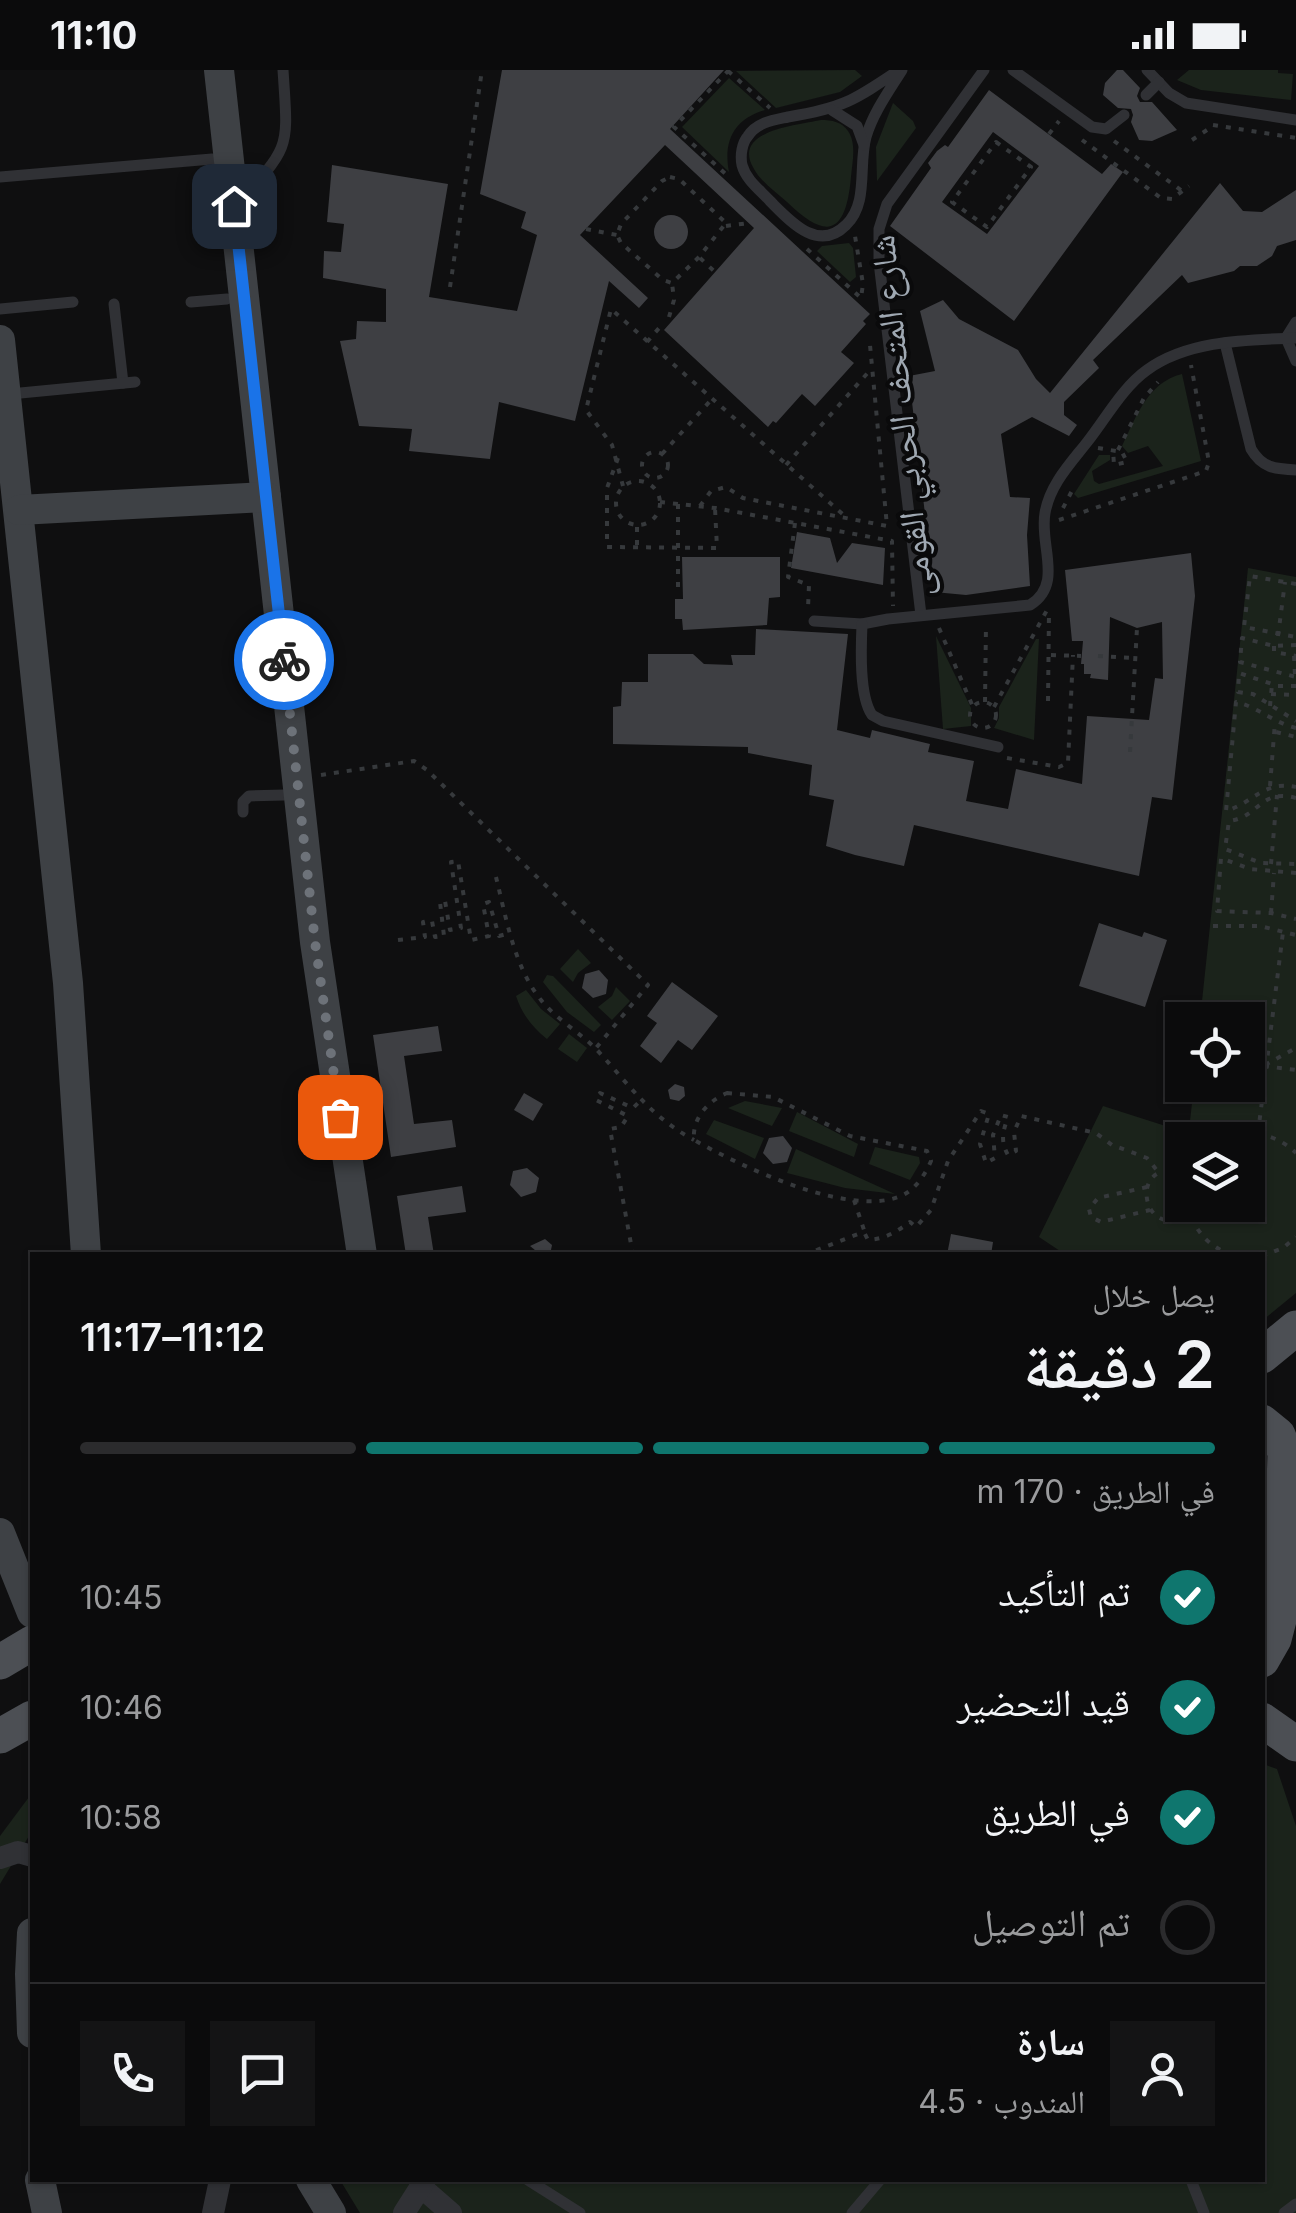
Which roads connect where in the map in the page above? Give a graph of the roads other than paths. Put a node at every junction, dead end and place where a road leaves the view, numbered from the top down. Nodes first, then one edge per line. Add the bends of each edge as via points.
1 (202, 70) edge
2 (219, 70) edge
3 (282, 70) edge
4 (901, 70) edge
5 (984, 70) edge
6 (1013, 70) edge
7 (1147, 70) edge
8 (1159, 82) junction
9 (1146, 95) dead end
10 (831, 110) junction
11 (1124, 115) dead end
12 (1296, 120) edge
13 (864, 145) junction
14 (212, 159) junction
15 (0, 177) edge
16 (234, 206) junction
17 (228, 298) junction
18 (73, 302) dead end
19 (191, 302) dead end
20 (114, 304) dead end
21 (0, 308) edge
22 (1296, 322) edge
23 (1291, 338) edge
24 (0, 340) edge
25 (1225, 343) junction
26 (1296, 361) edge
27 (6, 394) junction
28 (1296, 470) edge
29 (258, 498) junction
30 (19, 510) junction
31 (927, 615) junction
32 (814, 622) road end
33 (862, 624) junction
34 (998, 752) road end
35 (284, 795) junction
36 (244, 812) dead end
37 (86, 1252) edge
38 (344, 1252) edge
39 (362, 1252) edge
40 (1296, 1328) edge
41 (1265, 1354) edge
42 (1265, 1424) edge
43 (0, 1533) edge
44 (30, 1600) edge
45 (30, 1644) edge
46 (1265, 1654) edge
47 (0, 1662) edge
48 (30, 1719) edge
49 (1265, 1722) edge
50 (0, 1736) edge
51 (1296, 1744) edge
52 (30, 1856) edge
53 (0, 1858) edge
54 (40, 2182) edge
55 (220, 2182) edge
56 (312, 2182) edge
57 (531, 2182) edge
58 (878, 2182) edge
59 (1191, 2182) edge
60 (423, 2183) edge
61 (1296, 2204) edge
62 (47, 2213) edge
63 (214, 2213) edge
64 (331, 2213) edge
65 (404, 2213) edge
66 (451, 2213) edge
67 (580, 2213) edge
68 (852, 2213) edge
69 (1204, 2213) edge
70 (1284, 2213) edge

1 - 14 main road
2 - 16 main road
3 - 16 lane via 283,149
4 - 10 lane
4 - 13 lane
5 - 31 lane, شارع المتحف الحربي القومى via 887,204 879,229
6 - 11 lane via 1092,127 1106,129
7 - 8 lane
8 - 9 lane
8 - 12 lane via 1186,102
10 - 13 lane via 857,126
10 - 13 lane via 758,126 741,150 749,179 805,233 830,235 852,219
14 - 15 lane
14 - 17 main road
16 - 29 main road
17 - 19 lane
17 - 29 main road
18 - 21 lane
20 - 27 lane via 129,382
22 - 23 lane
23 - 25 lane, شارع المتحف الحربي القومى
23 - 26 lane
24 - 27 main road
25 - 28 lane via 1258,460
25 - 31 lane, شارع المتحف الحربي القومى via 1188,350 1145,371 1055,484 1044,533 1047,590 1030,605
27 - 30 main road
29 - 30 main road
29 - 35 main road
29 - 39 main road
30 - 37 main road via 68,983
31 - 33 lane, شارع المتحف الحربي القومى
32 - 33 lane, شارع المتحف الحربي القومى
33 - 34 lane via 865,698 872,715
35 - 36 lane via 249,796
35 - 38 main road
40 - 41 main road
42 - 46 main road via 1278,1435 1286,1463 1280,1616
43 - 44 main road
45 - 47 main road
48 - 50 main road
49 - 51 main road
52 - 53 street
54 - 62 main road
55 - 63 street
56 - 64 main road
57 - 67 lane
58 - 68 lane
59 - 69 lane
60 - 65 street
60 - 66 street
61 - 70 lane

